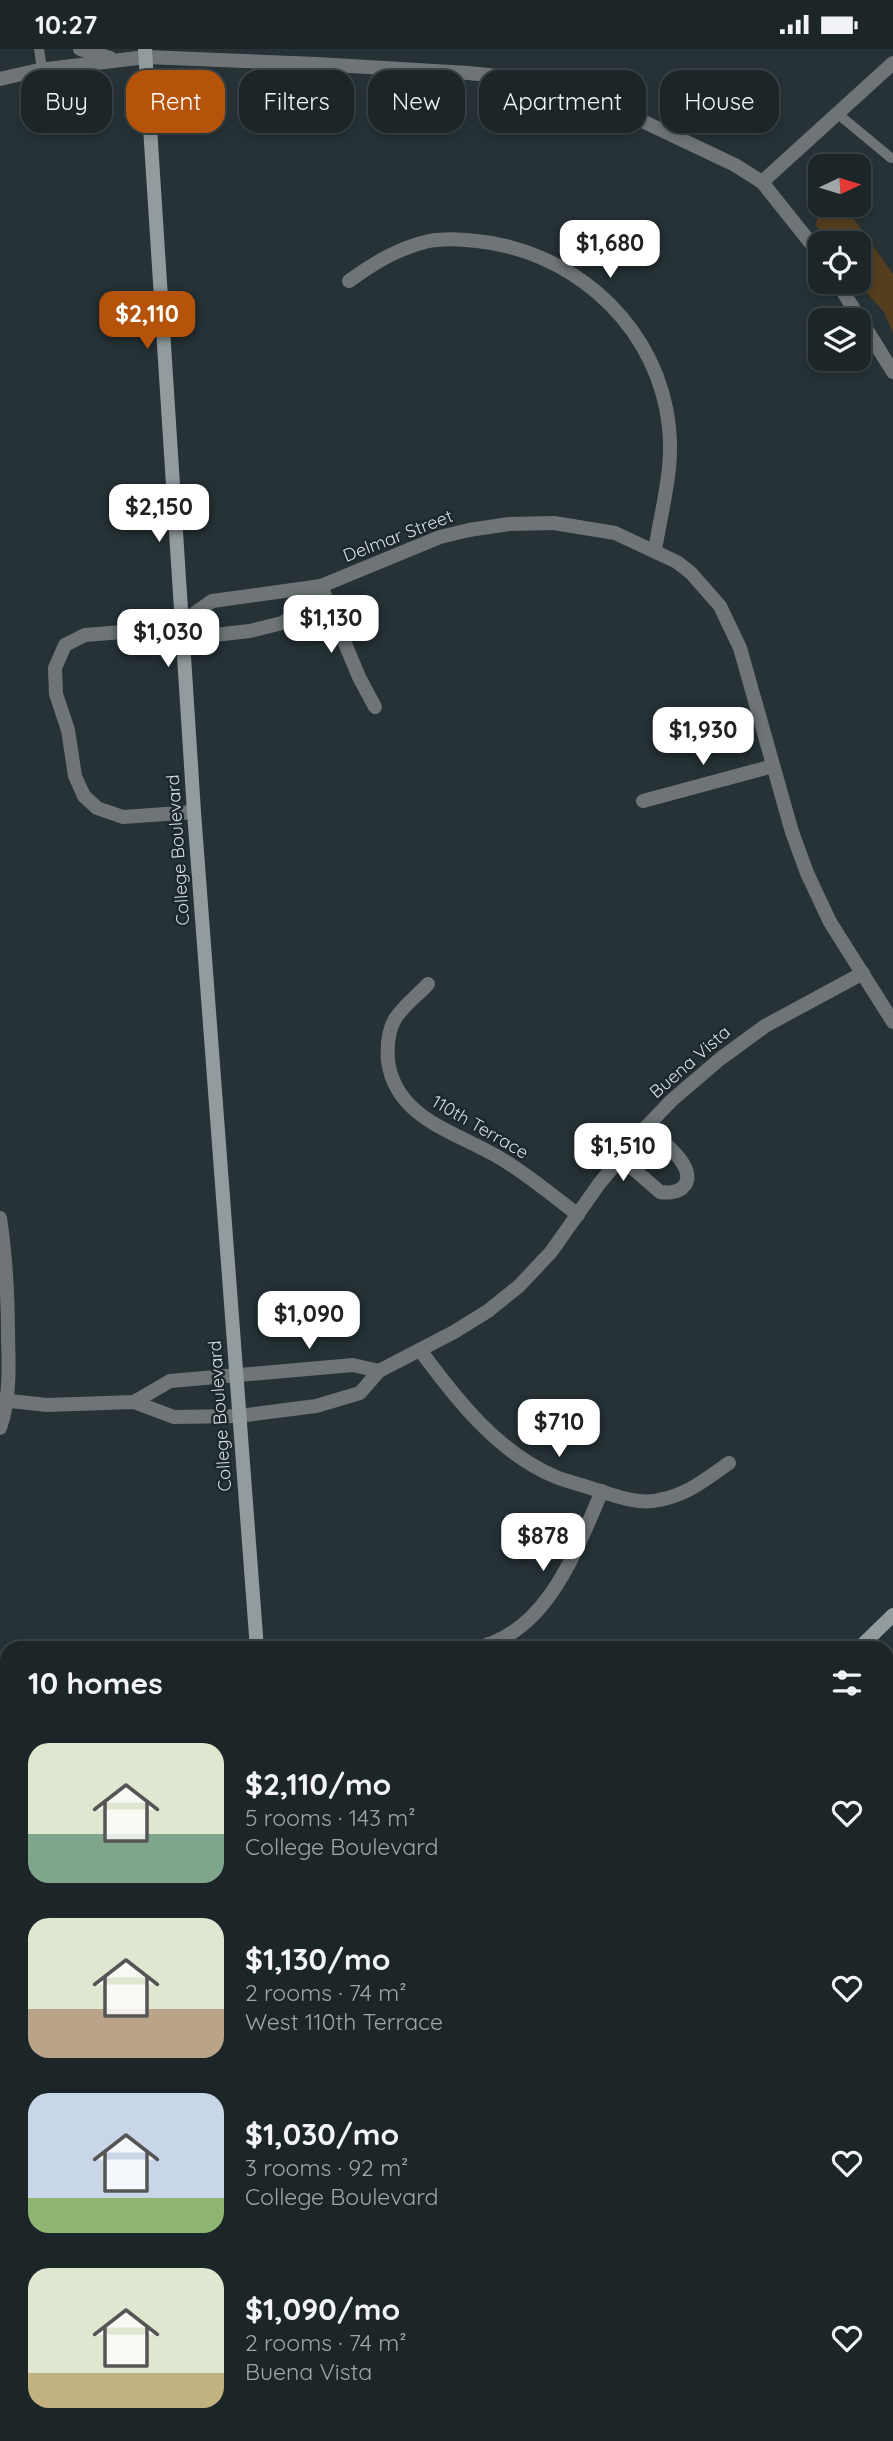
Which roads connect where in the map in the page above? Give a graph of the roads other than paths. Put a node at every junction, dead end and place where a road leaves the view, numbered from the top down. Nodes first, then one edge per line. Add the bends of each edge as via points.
1 (39, 49) edge
2 (80, 49) edge
3 (146, 53) edge
4 (114, 59) junction
5 (893, 63) edge
6 (42, 69) junction
7 (0, 79) edge
8 (838, 114) junction
9 (891, 157) dead end
10 (762, 181) junction
11 (808, 239) edge
12 (349, 281) dead end
13 (844, 294) edge
14 (893, 372) edge
15 (654, 550) junction
16 (321, 586) junction
17 (182, 622) junction
18 (375, 707) dead end
19 (773, 766) junction
20 (643, 801) dead end
21 (194, 812) junction
22 (863, 972) junction
23 (428, 984) dead end
24 (893, 1022) edge
25 (646, 1127) junction
26 (621, 1158) junction
27 (578, 1215) junction
28 (0, 1218) edge
29 (420, 1350) junction
30 (379, 1371) junction
31 (236, 1374) junction
32 (3, 1401) edge
33 (134, 1402) junction
34 (239, 1416) junction
35 (0, 1428) edge
36 (729, 1463) dead end
37 (602, 1492) junction
38 (893, 1615) edge
39 (256, 1641) edge
40 (500, 1641) edge
41 (866, 1641) edge

1 - 6 lane
2 - 4 street
3 - 4 street
3 - 10 street via 508,77 561,87 598,100
3 - 17 main road, College Boulevard
4 - 6 street
5 - 8 street
6 - 7 street
8 - 9 lane
8 - 10 street
10 - 11 street
12 - 15 street via 401,249 430,241 464,240 533,253 570,271 599,293 644,350 666,407 670,474
13 - 14 street
15 - 16 street, Delmar Street via 596,529 554,523 509,524 440,537
15 - 19 street, Delmar Street via 691,573 720,606 734,631
16 - 17 street, Delmar Street via 212,601
16 - 17 street, Delmar Street via 302,611 282,623 214,635
16 - 18 street
17 - 21 main road, College Boulevard
17 - 21 street via 148,631 85,635 65,645 55,668 56,694 68,730 75,776 84,796 97,809 123,817
19 - 20 street
19 - 22 street, Delmar Street via 807,873 830,922
21 - 31 main road, College Boulevard
22 - 24 street, Delmar Street
22 - 25 street, Buena Vista via 765,1026 720,1059
23 - 27 street, 110th Terrace via 395,1018 390,1034 390,1074 400,1095 415,1112 501,1159
25 - 26 street, Buena Vista
25 - 26 street via 684,1163 688,1173 683,1188 660,1192
26 - 27 street, Buena Vista
27 - 29 street, Buena Vista via 519,1286 488,1311
28 - 32 street via 8,1287 9,1367
29 - 30 street, Buena Vista
29 - 37 street via 484,1428 554,1476
30 - 31 street via 354,1365
30 - 34 street, Buena Vista via 360,1393 316,1406
31 - 33 street via 170,1381
31 - 34 main road, College Boulevard
32 - 33 street via 47,1405
32 - 35 street
33 - 34 street, Buena Vista via 174,1417
34 - 39 main road, College Boulevard
36 - 37 street via 687,1492 658,1501 640,1502
37 - 40 street via 575,1553 541,1607
38 - 41 main road

